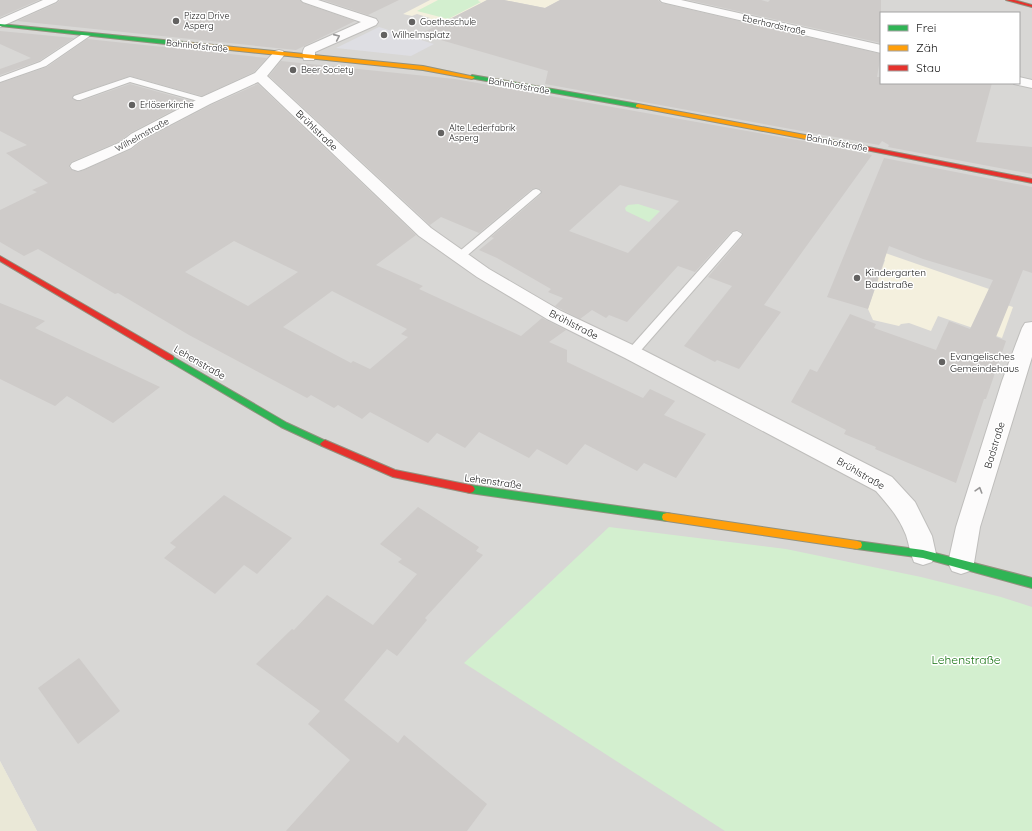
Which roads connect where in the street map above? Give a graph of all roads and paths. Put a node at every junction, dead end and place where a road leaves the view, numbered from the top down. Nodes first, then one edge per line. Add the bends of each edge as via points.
1 (52, 0) edge
2 (307, 0) edge
3 (666, 0) edge
4 (1008, 0) edge
5 (1032, 6) edge
6 (0, 24) edge
7 (87, 35) junction
8 (880, 49) edge
9 (279, 54) junction
10 (310, 57) junction
11 (260, 76) junction
12 (0, 80) edge
13 (1020, 81) edge
14 (1032, 84) edge
15 (77, 98) dead end
16 (206, 101) junction
17 (78, 166) dead end
18 (1032, 181) edge
19 (536, 192) dead end
20 (737, 234) dead end
21 (460, 257) junction
22 (0, 258) edge
23 (1032, 328) edge
24 (632, 353) junction
25 (923, 554) junction
26 (961, 564) junction
27 (1032, 584) edge

1 - 6 street
10 -> 2 street via 309,50 372,22
3 - 8 street, Eberhardstraße
4 - 5 street
6 - 7 street, Bahnhofstraße
7 - 9 street, Bahnhofstraße
7 - 12 lane via 43,64
9 - 10 street, Bahnhofstraße
9 - 11 street
10 - 18 street, Bahnhofstraße via 423,68 803,136
11 - 16 street, Wilhelmstraße
11 - 21 street, Brühlstraße via 399,209
13 - 14 street
15 - 16 lane via 130,79
16 - 17 street, Wilhelmstraße via 136,137 126,145
19 - 21 lane
20 - 24 lane
21 - 24 street, Brühlstraße via 554,315
22 - 25 street, Lehenstraße via 284,424 393,473 457,487
26 -> 23 street, Badstraße via 968,527
24 - 25 street, Brühlstraße via 884,484 906,509 920,536
25 - 26 street, Lehenstraße
26 - 27 street, Lehenstraße

